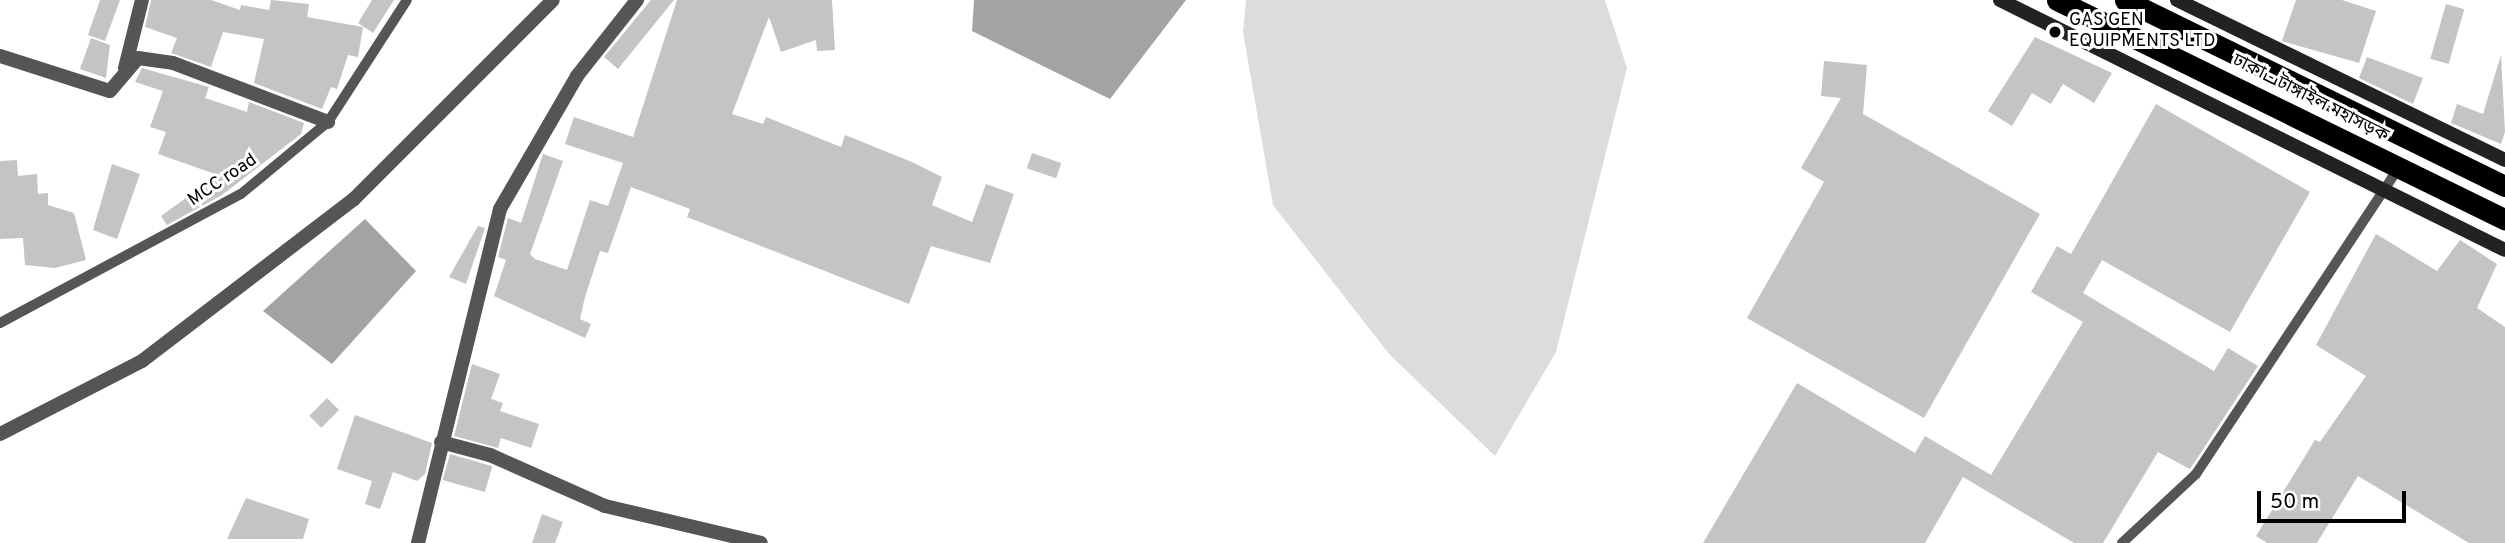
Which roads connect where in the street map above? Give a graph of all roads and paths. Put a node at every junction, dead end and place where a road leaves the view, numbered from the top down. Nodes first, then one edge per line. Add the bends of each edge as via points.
1 (142, 0) edge
2 (407, 0) edge
3 (554, 0) edge
4 (637, 0) edge
5 (2000, 0) edge
6 (2057, 0) edge
7 (2125, 0) edge
8 (2178, 0) edge
9 (0, 57) edge
10 (125, 68) junction
11 (328, 122) junction
12 (2505, 160) edge
13 (2398, 169) junction
14 (2505, 186) edge
15 (2382, 193) junction
16 (2505, 219) edge
17 (2505, 250) edge
18 (0, 323) edge
19 (0, 434) edge
20 (441, 442) junction
21 (418, 543) edge
22 (761, 543) edge
23 (2122, 543) edge

1 - 10 street
2 - 11 lane, MCC road
3 - 19 street via 354,199 142,360
4 - 20 street via 577,76 500,209
5 - 15 main road
6 - 13 highway, ঢাকা - টাঙ্গাইল মহাসড়ক
7 - 14 highway, ঢাকা - টাঙ্গাইল মহাসড়ক
8 - 12 main road
9 - 10 street via 110,90
10 - 11 street via 138,58 173,63
11 - 18 lane, MCC road via 241,194
13 - 15 lane
13 - 16 highway, ঢাকা - টাঙ্গাইল মহাসড়ক
15 - 17 main road
15 - 23 lane via 2196,474
20 - 21 street
20 - 22 street via 490,455 605,506

